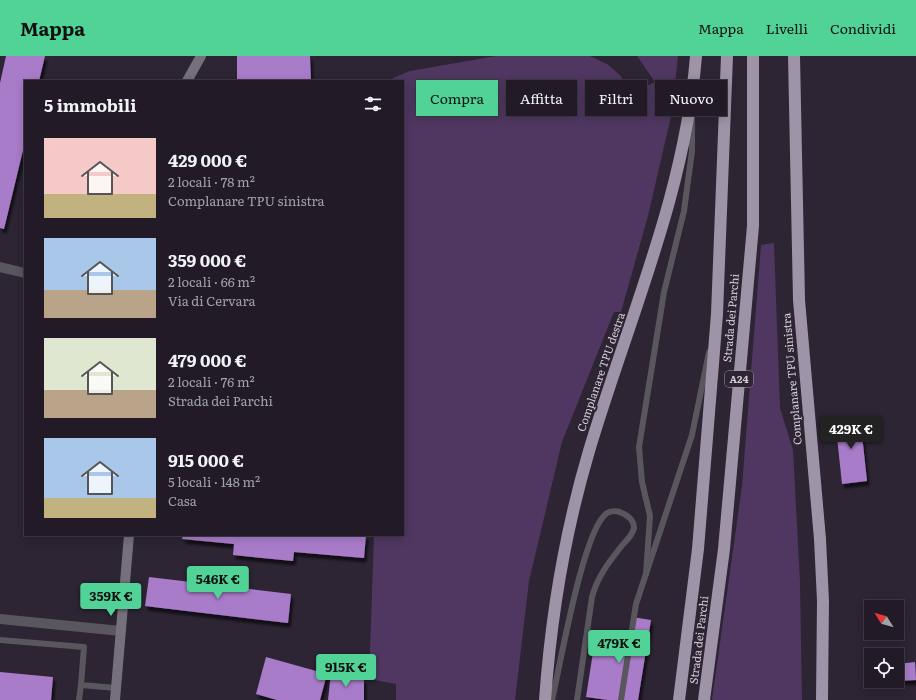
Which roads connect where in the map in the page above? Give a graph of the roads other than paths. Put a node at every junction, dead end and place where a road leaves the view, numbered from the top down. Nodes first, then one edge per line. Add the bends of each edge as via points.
1 (201, 56) edge
2 (696, 56) edge
3 (727, 56) edge
4 (753, 56) edge
5 (794, 56) edge
6 (188, 80) edge
7 (693, 80) edge
8 (688, 116) edge
9 (692, 116) edge
10 (0, 267) edge
11 (24, 273) edge
12 (717, 314) junction
13 (129, 536) edge
14 (646, 574) junction
15 (0, 619) edge
16 (121, 631) junction
17 (0, 640) edge
18 (82, 685) junction
19 (116, 688) junction
20 (79, 700) edge
21 (115, 700) edge
22 (545, 700) edge
23 (552, 700) edge
24 (577, 700) edge
25 (621, 700) edge
26 (679, 700) edge
27 (704, 700) edge
28 (822, 700) edge

1 - 6 street
2 - 7 highway, Complanare TPU destra
3 - 12 highway, Strada dei Parchi / A24
4 - 27 highway, Strada dei Parchi / A24 via 752,226 724,549
5 - 28 highway, Complanare TPU sinistra via 799,300 820,539 823,601
8 - 22 highway, Complanare TPU destra via 684,143 660,235 602,407 578,491 555,601
9 - 14 lane via 692,151 684,211 664,292 638,447 642,482 650,516
10 - 11 street
12 - 14 lane via 692,435
12 - 26 highway, Strada dei Parchi / A24 via 698,549
13 - 16 street
14 - 25 lane via 634,616
15 - 16 street
16 - 19 street
17 - 18 lane via 84,647
18 - 19 lane
18 - 20 lane
19 - 21 street
23 - 24 lane via 584,560 602,519 612,511 621,512 630,517 634,528 631,537 608,563 595,586

